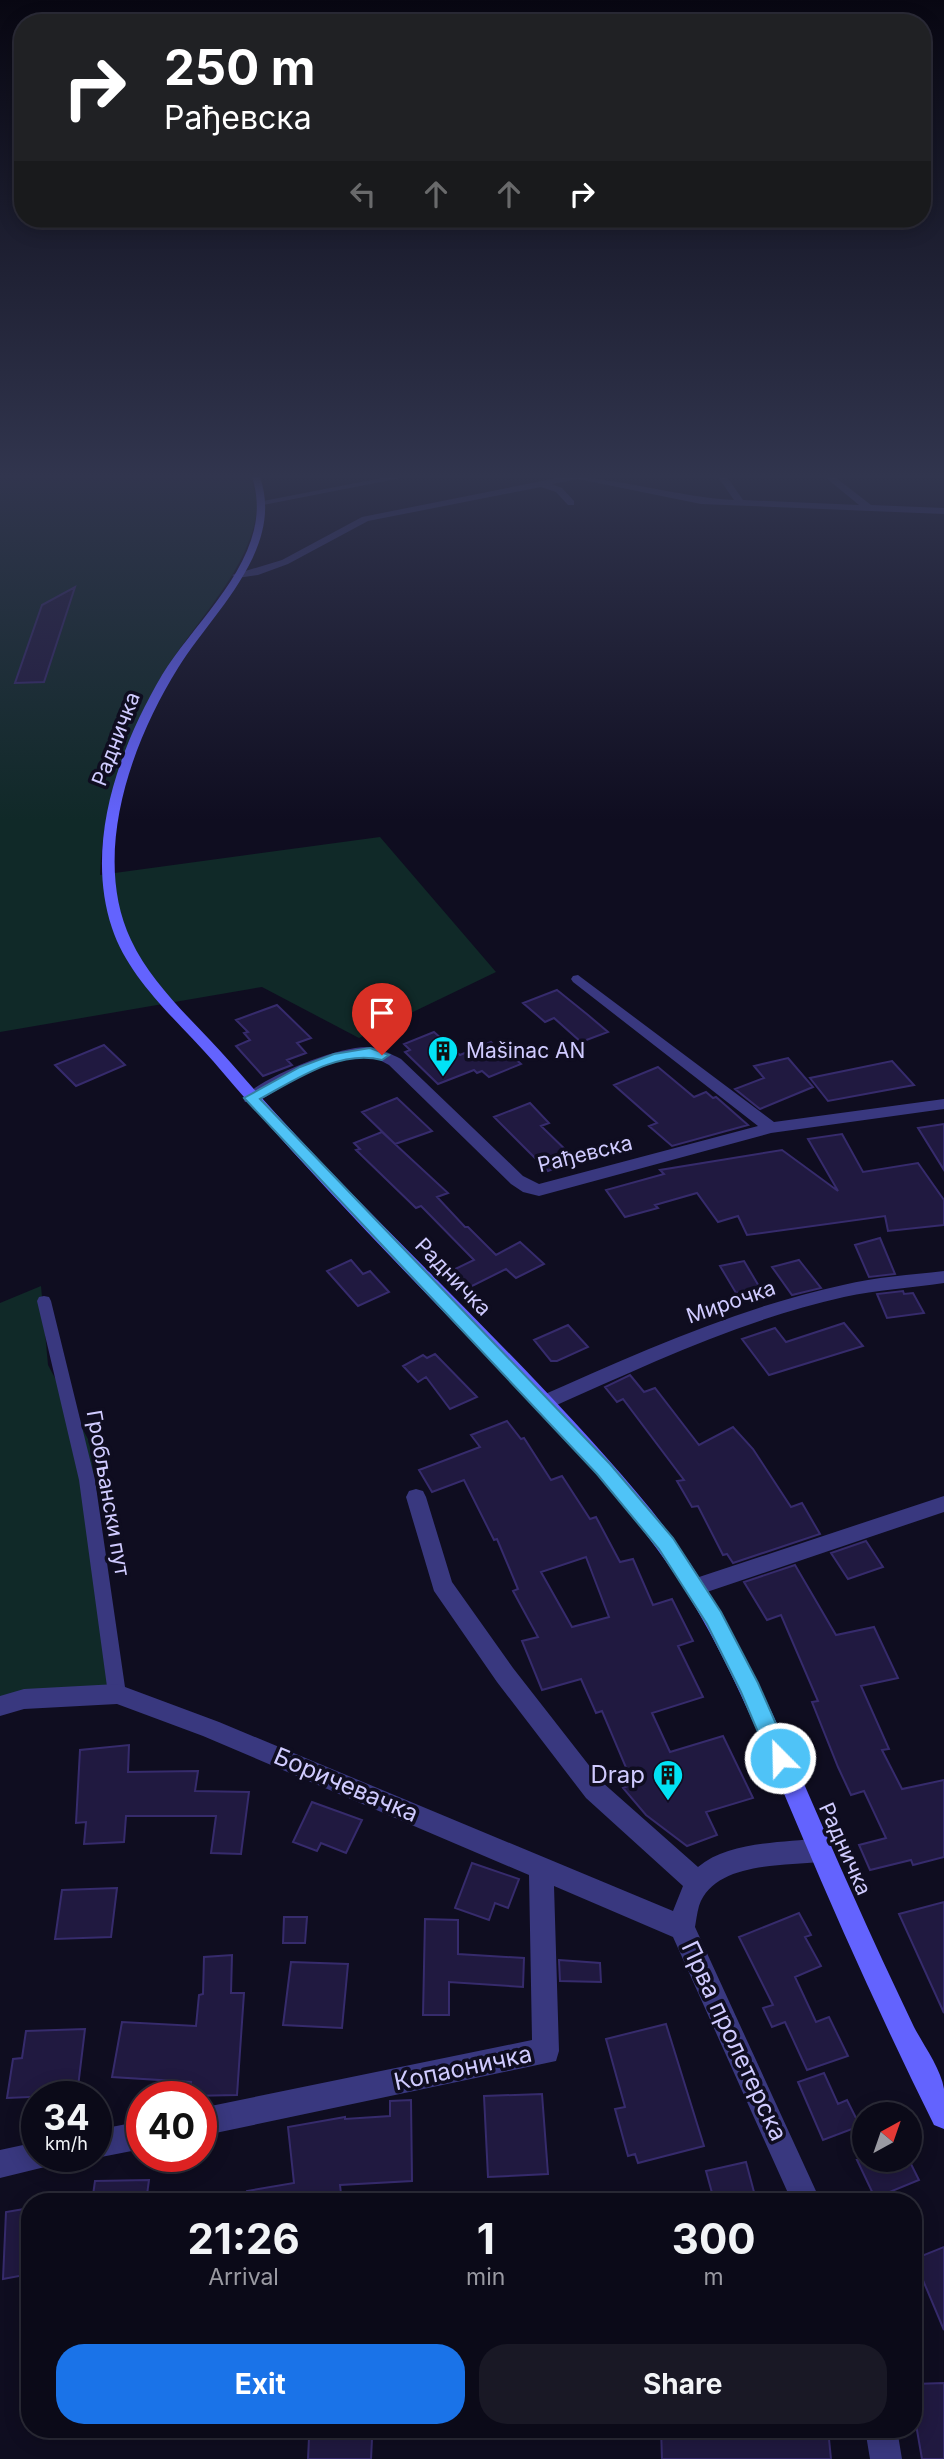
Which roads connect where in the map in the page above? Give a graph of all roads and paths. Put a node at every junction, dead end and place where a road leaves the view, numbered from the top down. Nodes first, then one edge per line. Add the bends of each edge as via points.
1 (226, 592) edge
2 (578, 979) dead end
3 (251, 1098) junction
4 (944, 1104) edge
5 (771, 1128) junction
6 (944, 1277) edge
7 (44, 1301) dead end
8 (542, 1403) junction
9 (415, 1497) dead end
10 (944, 1504) edge
11 (695, 1587) junction
12 (117, 1694) junction
13 (0, 1706) edge
14 (820, 1850) junction
15 (541, 1868) junction
16 (697, 1882) junction
17 (682, 1928) junction
18 (944, 2115) edge
19 (217, 2119) edge
20 (21, 2160) edge
21 (0, 2164) edge
22 (803, 2193) edge
23 (882, 2438) edge
24 (886, 2459) edge

1 - 3 street, Радничка via 168,676 139,735 117,796 109,873 117,924 135,959
2 - 5 street
3 - 5 street, Рађевска via 339,1057 370,1052 382,1055 395,1062 517,1180 539,1190
3 - 8 street, Радничка
4 - 5 street, Рађевска
6 - 8 street, Мирочка via 858,1289 796,1304 683,1342
7 - 12 lane, Гробљански пут via 87,1480
8 - 11 street, Радничка via 634,1504
9 - 16 street via 442,1585 505,1675 594,1790
10 - 11 street
11 - 14 street, Радничка via 750,1689
12 - 13 street, Боричевачка via 24,1699
12 - 15 street, Боричевачка via 211,1728
14 - 16 street via 722,1865
14 - 18 street, Радничка via 874,1974
15 - 17 street, Боричевачка
15 - 19 street, Копаоничка via 546,2051
16 - 17 street, Прва пролетерска via 685,1903
17 - 22 street, Прва пролетерска
20 - 21 street
23 - 24 street

